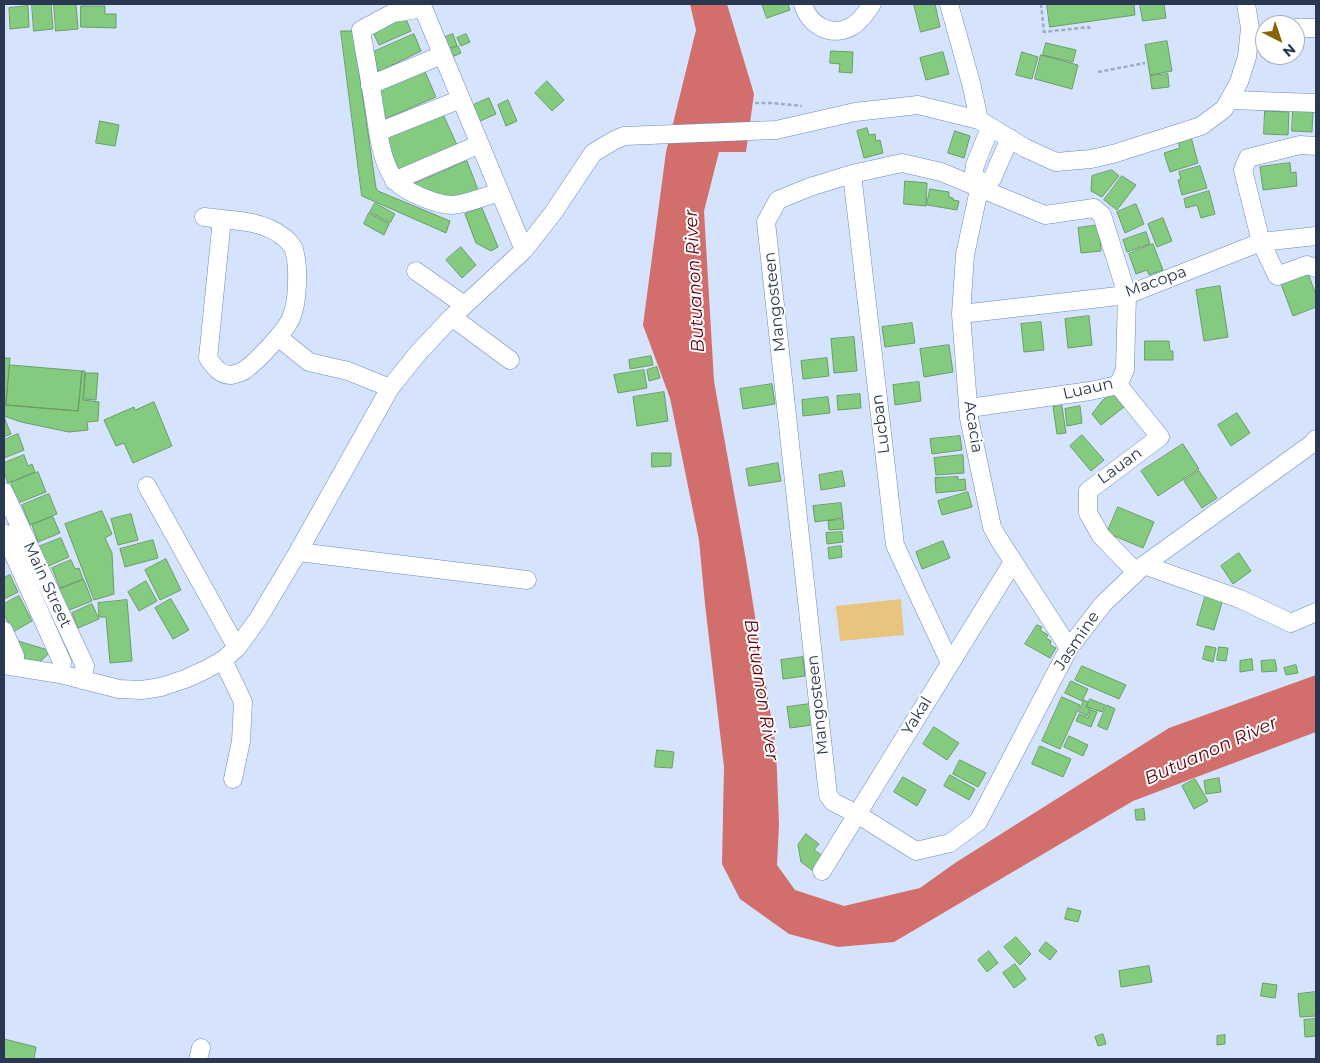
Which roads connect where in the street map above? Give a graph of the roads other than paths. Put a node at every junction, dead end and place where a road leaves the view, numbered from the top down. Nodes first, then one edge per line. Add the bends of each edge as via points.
1 (803, 4) edge
2 (872, 4) edge
3 (949, 4) edge
4 (1246, 4) edge
5 (1255, 22) edge
6 (1255, 36) edge
7 (442, 54) junction
8 (370, 85) junction
9 (461, 99) junction
10 (1230, 100) junction
11 (1316, 103) edge
12 (985, 124) junction
13 (378, 132) junction
14 (1010, 138) junction
15 (480, 144) junction
16 (1316, 146) edge
17 (852, 174) junction
18 (394, 181) junction
19 (979, 186) junction
20 (500, 192) junction
21 (1312, 236) edge
22 (1261, 242) junction
23 (524, 250) junction
24 (1312, 267) edge
25 (416, 271) dead end
26 (1127, 295) junction
27 (458, 311) junction
28 (961, 314) junction
29 (278, 337) junction
30 (510, 360) dead end
31 (1118, 385) junction
32 (390, 388) junction
33 (969, 408) junction
34 (1316, 439) edge
35 (147, 486) dead end
36 (4, 492) edge
37 (4, 533) edge
38 (298, 552) junction
39 (1013, 562) junction
40 (1140, 569) junction
41 (527, 580) dead end
42 (1316, 612) edge
43 (4, 631) edge
44 (237, 648) junction
45 (1069, 648) junction
46 (223, 660) junction
47 (950, 663) junction
48 (9, 665) edge
49 (60, 674) junction
50 (82, 680) junction
51 (233, 779) dead end
52 (857, 814) junction
53 (822, 871) dead end

1 - 2 street via 811,21 820,27 841,30 860,21
3 - 12 street
4 - 5 street
6 - 10 street
7 - 8 street
7 - 8 street via 423,8 392,13 361,30
7 - 9 street
8 - 13 street
9 - 13 street
9 - 15 street
10 - 11 street
10 - 14 street via 1224,109 1201,126 1091,159 1056,162
12 - 14 street
12 - 19 street via 974,173
12 - 23 street via 918,105 855,112 776,130 624,136 593,153
13 - 18 street
14 - 19 street via 992,179
15 - 18 street
15 - 20 street
16 - 22 street via 1300,146 1248,158 1243,170
17 - 19 street, Mangosteen via 902,163 941,172
17 - 47 street, Lucban via 895,545
17 - 52 street, Mangosteen via 778,200 766,222 828,795 833,802
18 - 20 street via 422,198 446,204
19 - 26 street, Mangosteen via 1045,215 1094,208 1102,215
19 - 28 street, Acacia via 965,255
20 - 23 street
21 - 22 street, Macopa
21 - 24 street
22 - 24 street via 1277,276
22 - 26 street, Macopa
23 - 27 street
25 - 27 street
26 - 28 street, Macopa
26 - 31 street, Luaun via 1125,370
27 - 30 street
27 - 32 street
28 - 33 street, Acacia
29 - 29 street via 244,371 231,375 218,371 208,358 213,218 261,226 282,235 294,249 297,272 295,307 291,320
29 - 32 street via 309,362
31 - 33 street, Luaun
31 - 40 street, Lauan via 1160,437 1088,491 1088,513 1101,536
32 - 38 street
33 - 39 street, Acacia via 992,527
34 - 40 street, Jasmine
35 - 44 street
36 - 50 street, Main Street via 85,666
37 - 49 street, Main Street via 62,662
38 - 41 street
38 - 44 street
39 - 45 street, Acacia
39 - 47 street, Yakal
40 - 42 street via 1240,599 1291,623
40 - 45 street, Jasmine via 1102,604
43 - 48 street via 15,656
44 - 46 street
45 - 52 street, Jasmine via 978,822 950,843 916,851
46 - 50 street via 185,679 142,690 119,689
46 - 51 street via 243,702 241,741
47 - 52 street, Yakal
48 - 49 street
49 - 50 street
52 - 53 street, Yakal

